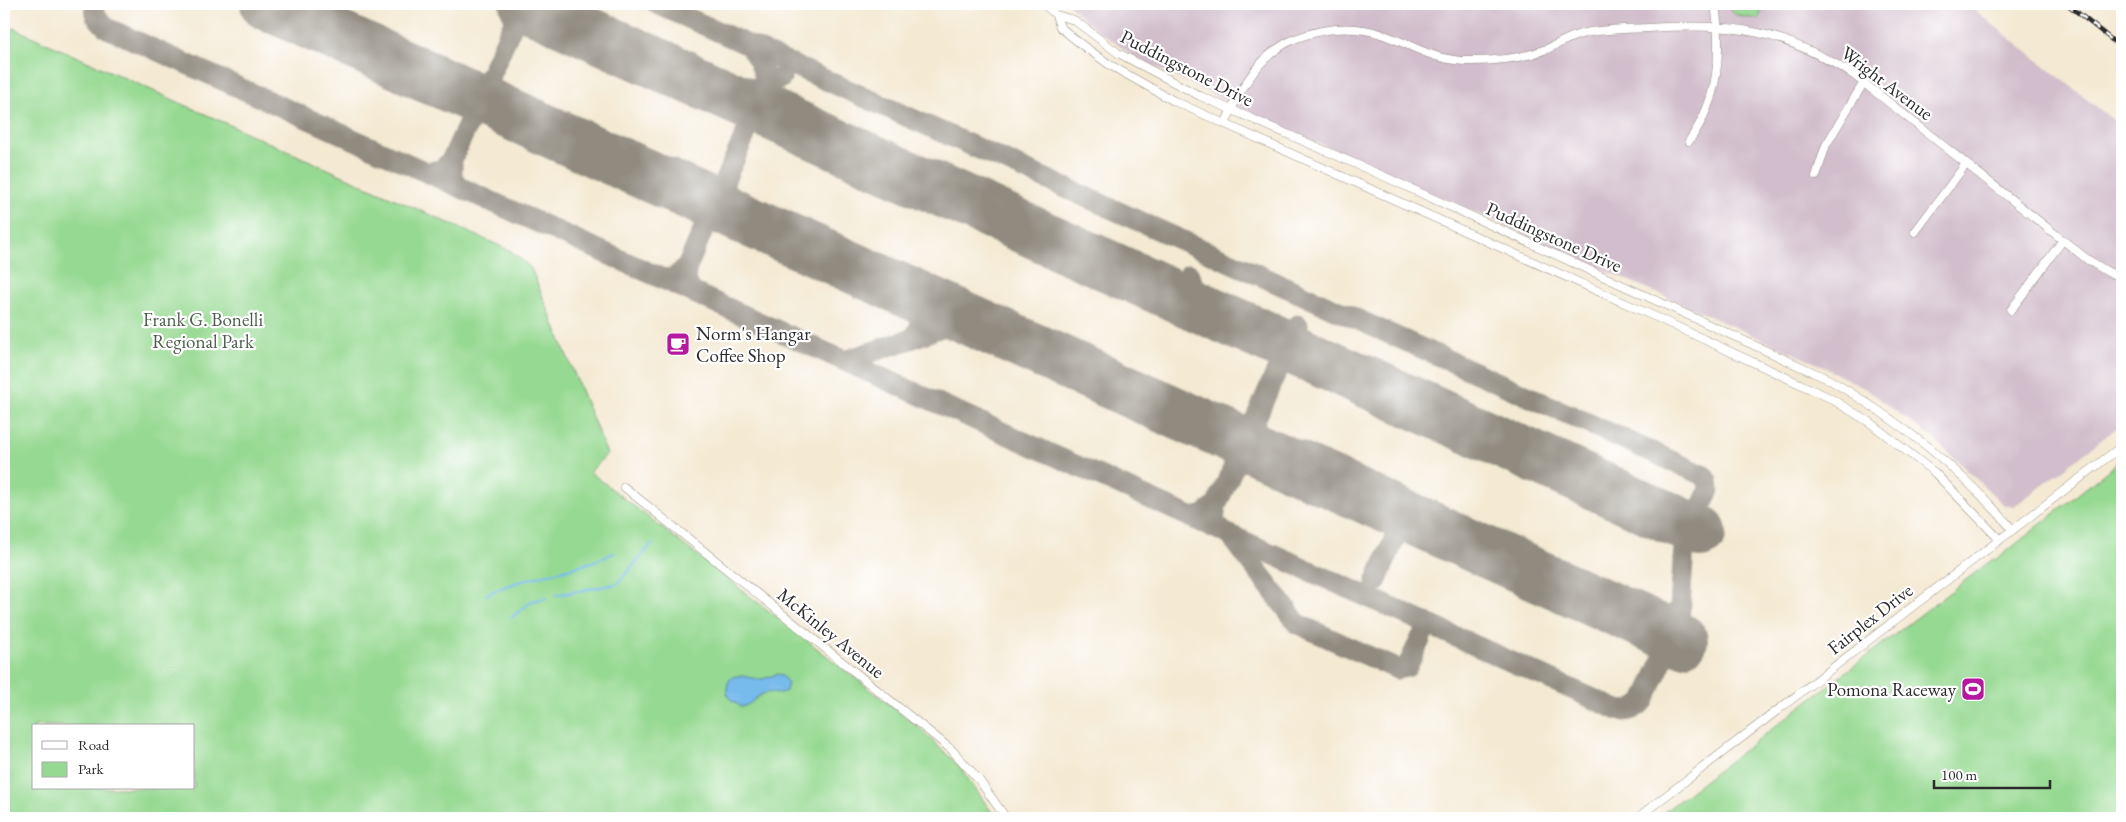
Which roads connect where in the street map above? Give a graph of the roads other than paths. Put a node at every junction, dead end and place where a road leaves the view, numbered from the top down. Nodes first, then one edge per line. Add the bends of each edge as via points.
1 (1044, 4) edge
2 (1715, 4) edge
3 (1056, 15) junction
4 (1718, 26) junction
5 (1864, 82) junction
6 (1231, 110) junction
7 (1225, 124) junction
8 (1689, 141) dead end
9 (1966, 164) junction
10 (1816, 176) dead end
11 (1915, 232) dead end
12 (2064, 240) junction
13 (2122, 277) edge
14 (2011, 310) dead end
15 (2122, 446) edge
16 (624, 487) dead end
17 (2013, 530) junction
18 (2000, 540) junction
19 (1006, 818) edge
20 (1637, 818) edge

1 - 3 street, Puddingstone Drive
2 - 4 street
3 - 6 street, Puddingstone Drive via 1074,20 1143,68
3 - 7 street, Puddingstone Drive via 1060,27 1110,65 1174,101
4 - 5 street, Wright Avenue via 1760,32 1789,41 1820,54
4 - 6 street, Wright Avenue via 1586,33 1528,55 1474,62 1426,54 1382,34 1326,30 1304,35 1274,51 1244,84
4 - 8 street via 1718,74 1700,126
5 - 9 street, Wright Avenue
5 - 10 street via 1826,145
6 - 7 street, Wright Avenue
6 - 17 street, Puddingstone Drive via 1830,380 1881,410 1914,435 1950,466
7 - 18 street, Puddingstone Drive via 1830,398 1869,422 1934,473
9 - 11 street
9 - 12 street, Wright Avenue
12 - 13 street, Wright Avenue via 2088,260
12 - 14 street
15 - 17 street, Fairplex Drive
16 - 19 street, McKinley Avenue via 952,750
17 - 18 street, Fairplex Drive
18 - 20 street, Fairplex Drive

